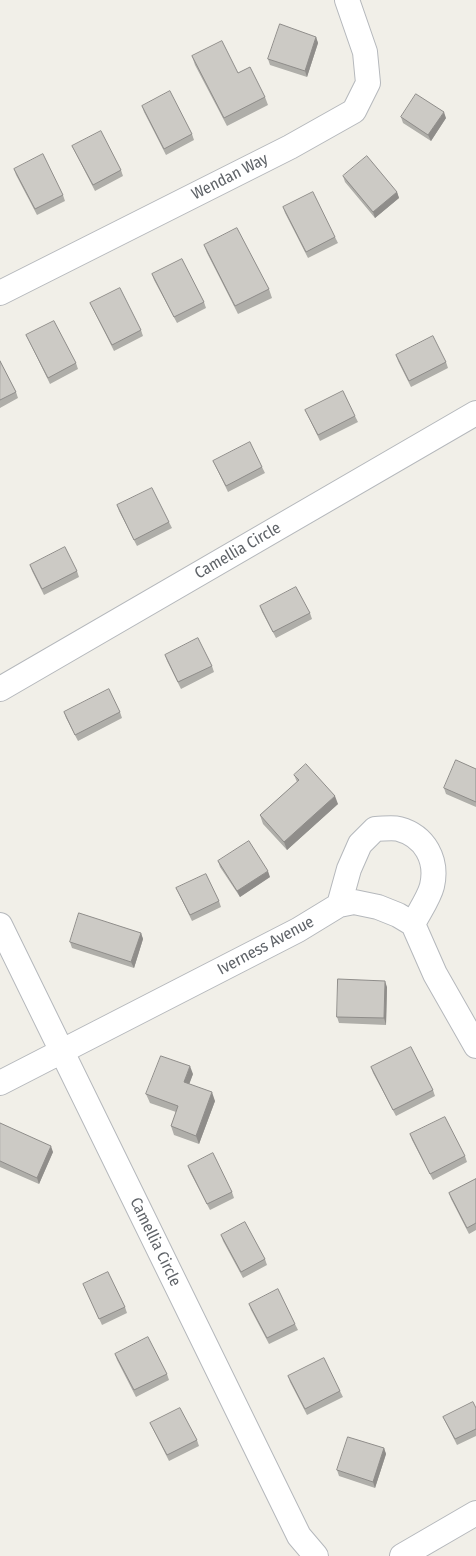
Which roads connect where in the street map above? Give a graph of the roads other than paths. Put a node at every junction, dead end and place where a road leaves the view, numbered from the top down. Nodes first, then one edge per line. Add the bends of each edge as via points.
1 (347, 0) edge
2 (0, 293) edge
3 (476, 414) edge
4 (0, 688) edge
5 (339, 905) junction
6 (413, 924) junction
7 (0, 925) edge
8 (476, 1046) edge
9 (62, 1052) junction
10 (0, 1083) edge
11 (476, 1514) edge
12 (316, 1556) edge
13 (402, 1556) edge

1 - 2 street, Wendan Way via 366,52 368,83 354,112
3 - 4 street, Camellia Circle
5 - 6 street, Iverness Avenue via 354,902 378,907
5 - 6 street via 360,844 375,829 397,828 411,833 427,847 434,864 432,886
5 - 9 street, Iverness Avenue via 298,930
6 - 8 street via 435,974
7 - 9 street, Camellia Circle
9 - 10 street, Iverness Avenue
9 - 12 street, Camellia Circle via 298,1536
11 - 13 street

